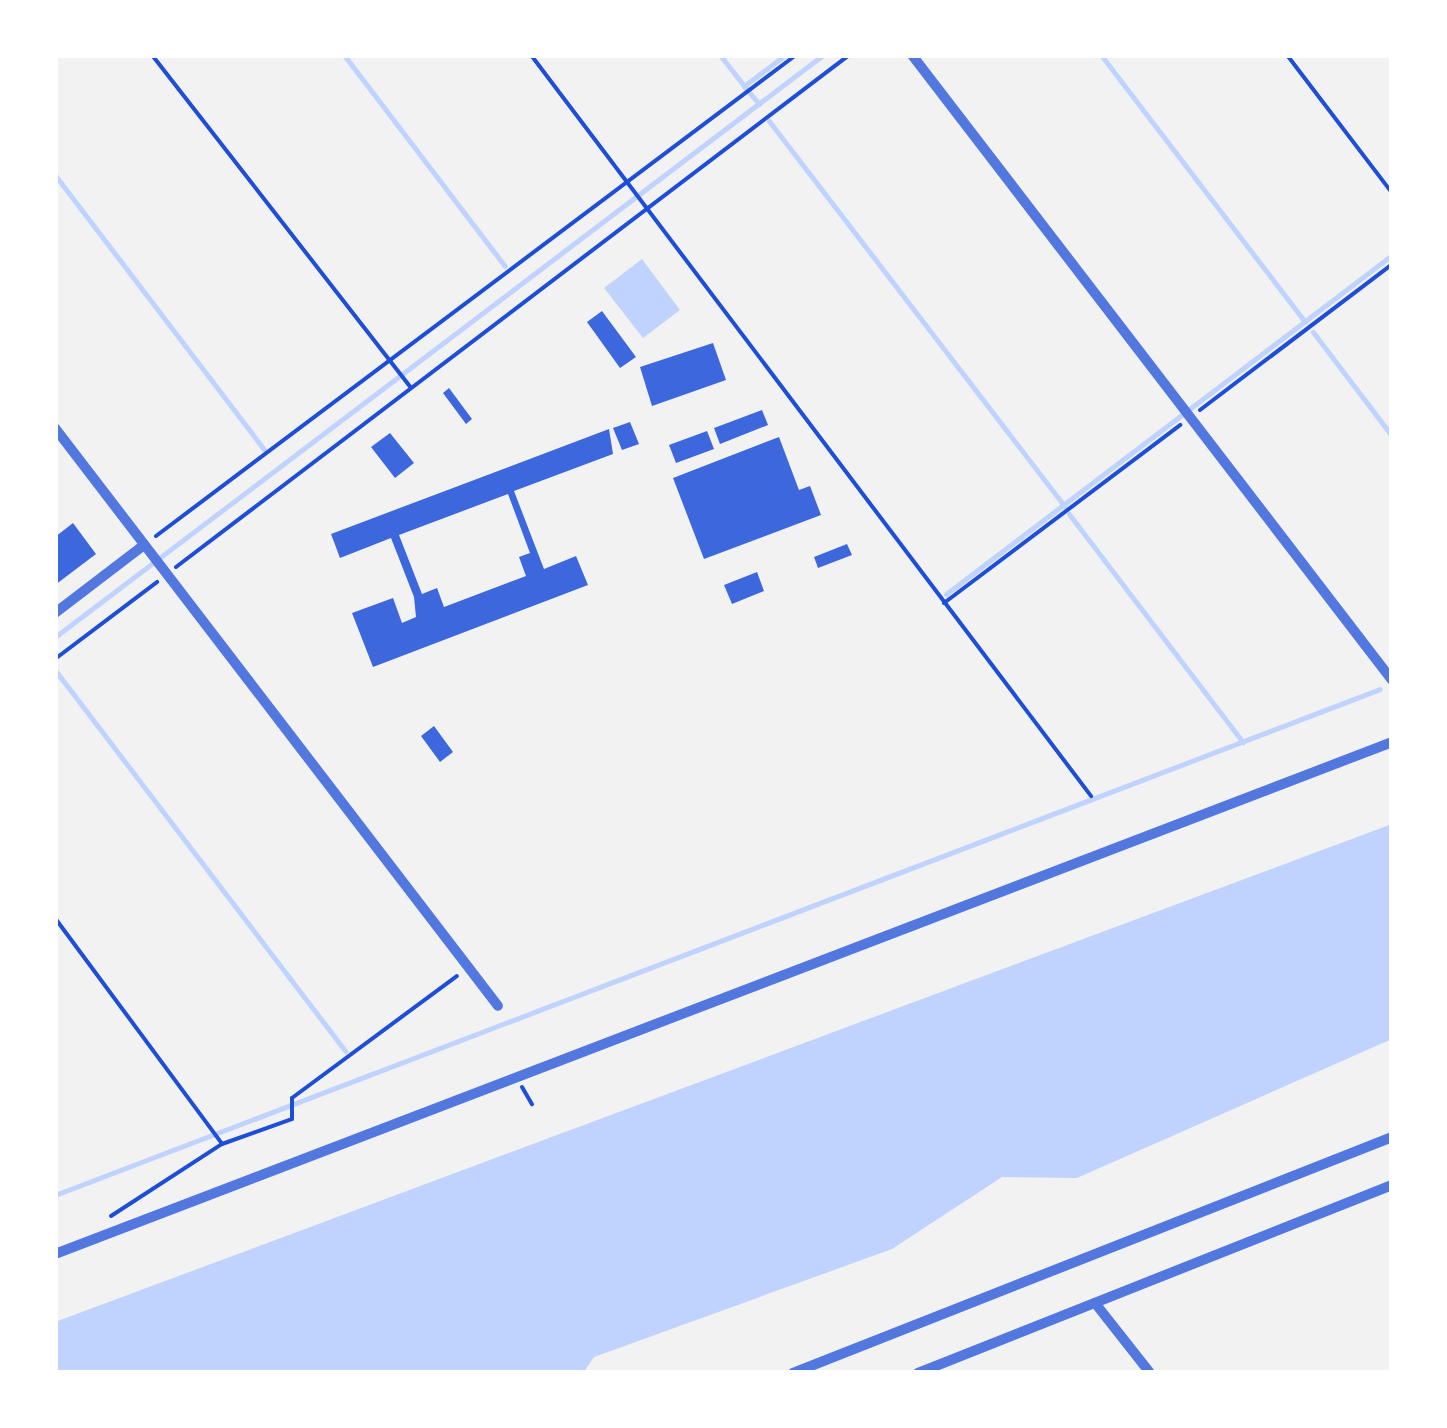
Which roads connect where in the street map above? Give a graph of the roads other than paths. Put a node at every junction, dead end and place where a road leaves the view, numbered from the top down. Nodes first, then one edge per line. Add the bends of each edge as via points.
1 (912, 55) edge
2 (55, 428) edge
3 (147, 550) junction
4 (55, 613) edge
5 (1392, 680) edge
6 (1392, 742) edge
7 (498, 1006) dead end
8 (1392, 1137) edge
9 (1390, 1189) edge
10 (55, 1254) edge
11 (1095, 1303) junction
12 (793, 1373) edge
13 (918, 1373) edge
14 (1150, 1373) edge

1 - 5 street
2 - 3 street
3 - 4 street
3 - 7 street
6 - 10 street
8 - 12 street
9 - 11 street
11 - 13 street
11 - 14 street

